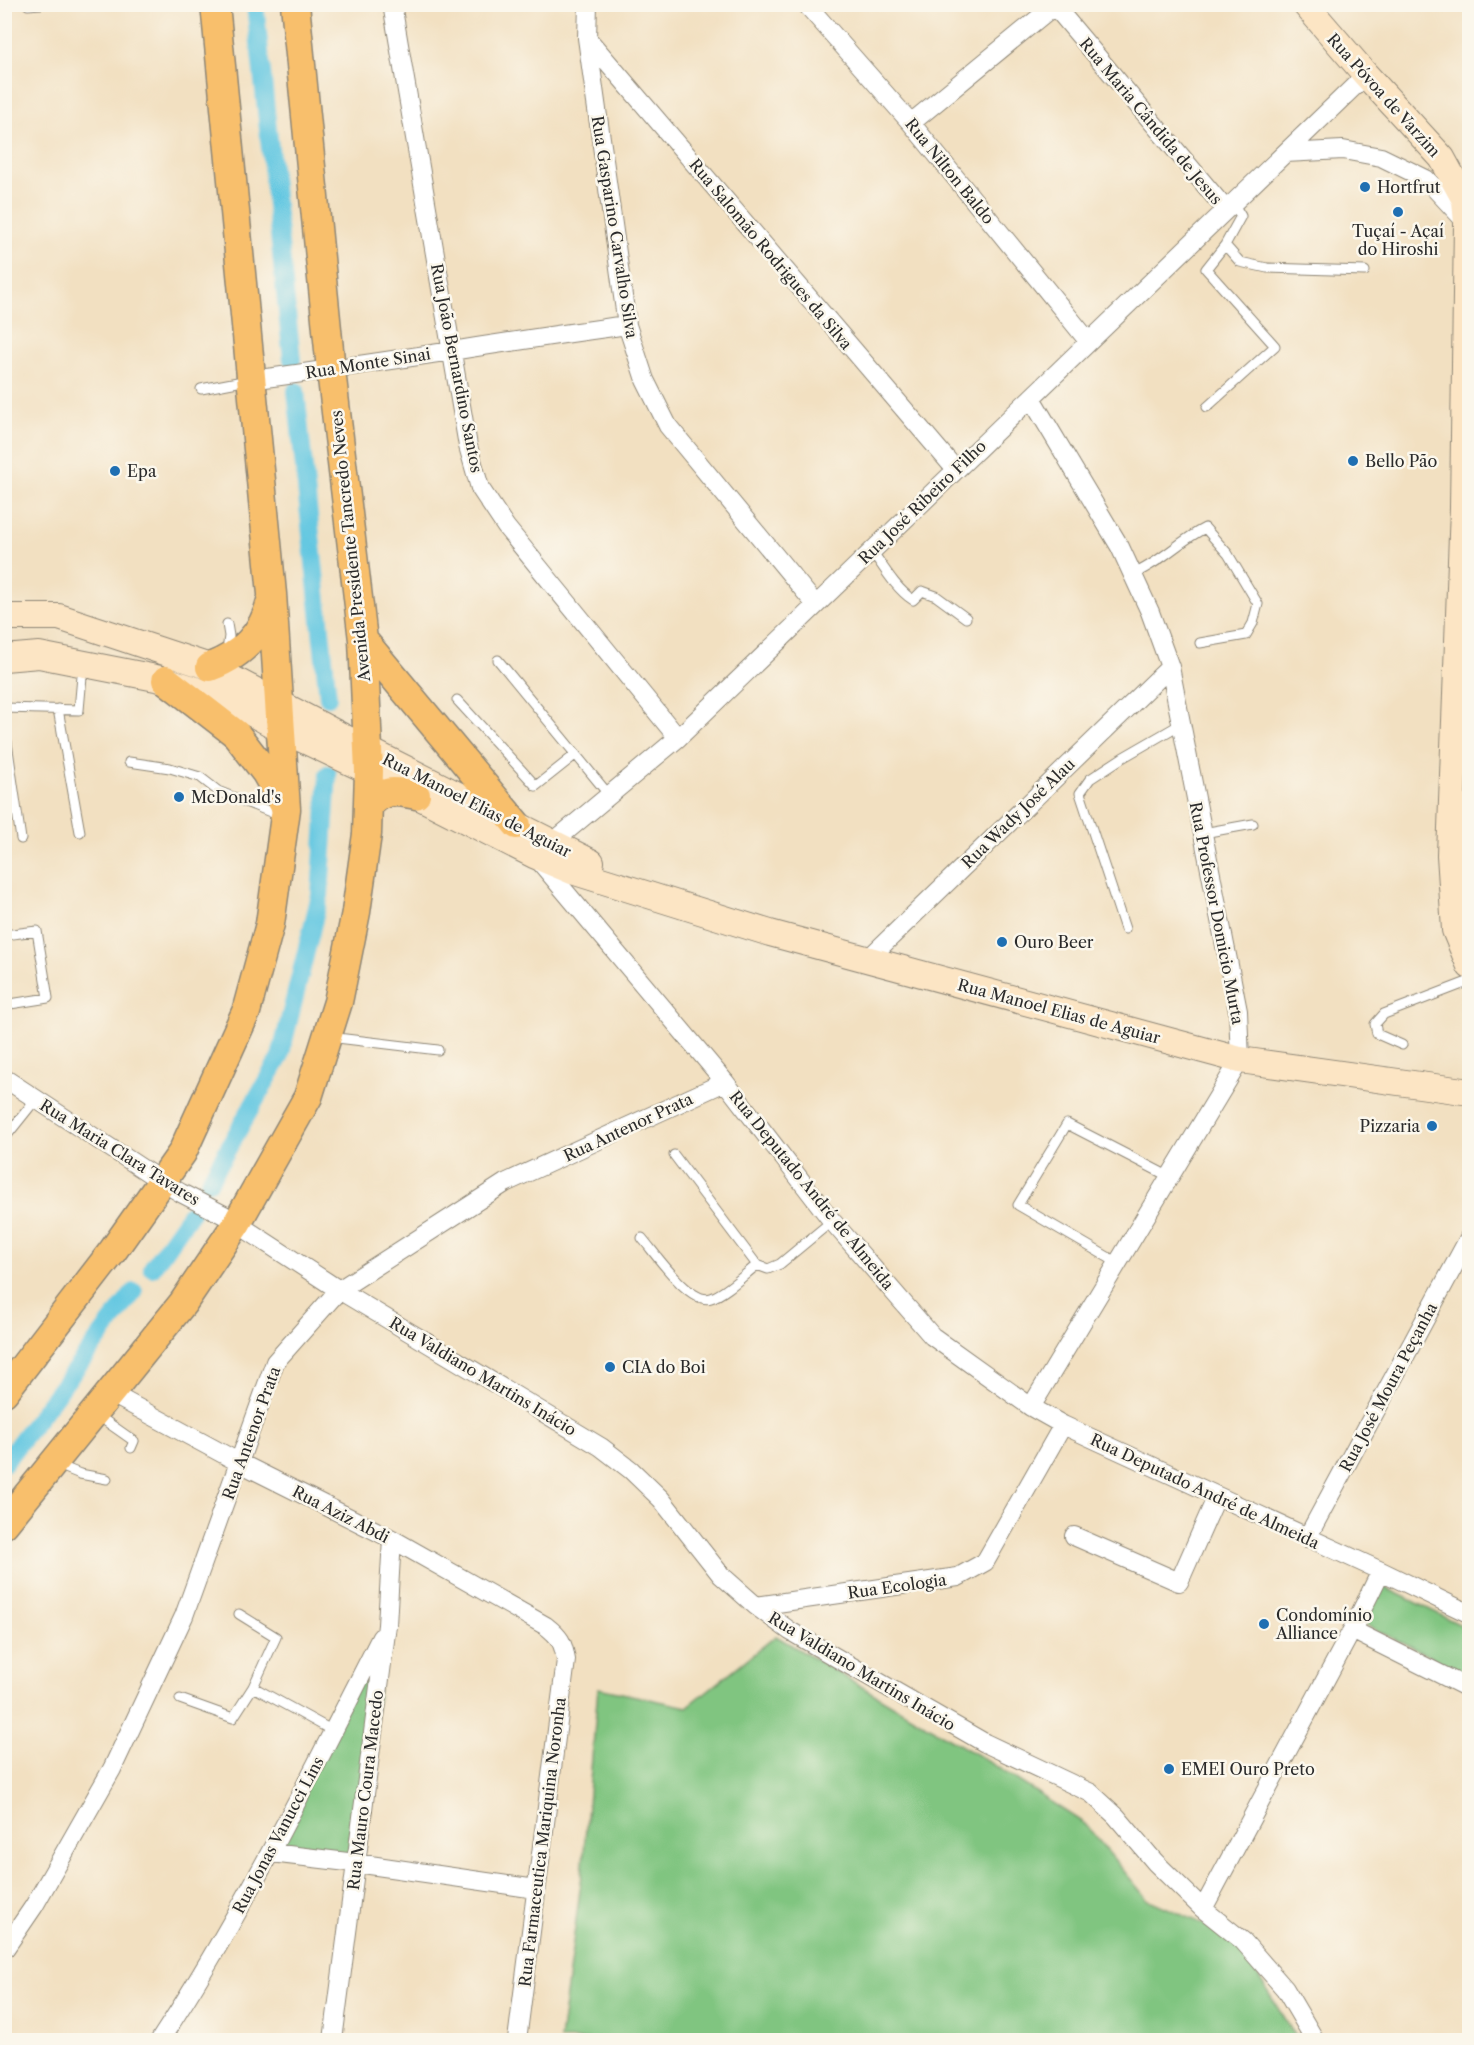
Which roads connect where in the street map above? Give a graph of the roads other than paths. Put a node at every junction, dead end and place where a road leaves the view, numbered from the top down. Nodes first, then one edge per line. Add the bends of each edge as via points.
1 (41, 4) edge
2 (215, 4) edge
3 (295, 4) edge
4 (392, 4) edge
5 (588, 4) edge
6 (806, 4) edge
7 (1305, 4) edge
8 (28, 5) edge
9 (1054, 5) edge
10 (587, 39) junction
11 (1366, 75) junction
12 (911, 123) junction
13 (1285, 153) junction
14 (1229, 207) junction
15 (1468, 222) edge
16 (1225, 245) junction
17 (1365, 271) dead end
18 (627, 325) junction
19 (1089, 342) junction
20 (452, 349) junction
21 (326, 370) junction
22 (262, 379) junction
23 (204, 388) dead end
24 (1031, 398) junction
25 (1207, 406) dead end
26 (956, 470) junction
27 (1466, 508) edge
28 (872, 551) junction
29 (1133, 574) junction
30 (272, 594) junction
31 (816, 605) junction
32 (58, 616) junction
33 (4, 617) edge
34 (966, 618) dead end
35 (228, 624) dead end
36 (363, 639) junction
37 (1200, 643) dead end
38 (39, 655) junction
39 (4, 658) edge
40 (498, 660) dead end
41 (83, 664) junction
42 (217, 664) junction
43 (1170, 667) junction
44 (166, 680) junction
45 (457, 700) dead end
46 (4, 708) edge
47 (58, 709) junction
48 (280, 717) junction
49 (4, 722) edge
50 (1181, 724) junction
51 (678, 738) junction
52 (575, 755) junction
53 (368, 761) junction
54 (129, 762) dead end
55 (416, 795) junction
56 (609, 795) junction
57 (368, 806) junction
58 (286, 813) junction
59 (1253, 824) dead end
60 (517, 825) junction
61 (80, 832) dead end
62 (1203, 833) junction
63 (21, 839) dead end
64 (543, 849) junction
65 (1125, 929) dead end
66 (4, 935) edge
67 (867, 960) junction
68 (1470, 966) edge
69 (1470, 981) edge
70 (4, 1005) edge
71 (327, 1037) junction
72 (1402, 1045) dead end
73 (438, 1050) dead end
74 (1240, 1060) junction
75 (4, 1078) edge
76 (725, 1082) junction
77 (1462, 1088) edge
78 (36, 1099) junction
79 (4, 1139) edge
80 (674, 1155) dead end
81 (1170, 1177) junction
82 (171, 1187) junction
83 (226, 1217) junction
84 (832, 1221) junction
85 (1470, 1236) edge
86 (642, 1238) dead end
87 (1118, 1263) junction
88 (757, 1265) junction
89 (339, 1290) junction
90 (4, 1392) edge
91 (103, 1404) junction
92 (1031, 1407) junction
93 (1063, 1425) junction
94 (131, 1448) dead end
95 (54, 1463) junction
96 (240, 1463) junction
97 (107, 1479) dead end
98 (1217, 1496) junction
99 (4, 1524) edge
100 (1074, 1536) dead end
101 (1307, 1538) junction
102 (392, 1539) junction
103 (1381, 1571) junction
104 (756, 1606) junction
105 (239, 1614) dead end
106 (1470, 1614) edge
107 (387, 1625) junction
108 (1352, 1630) junction
109 (563, 1644) joint
110 (253, 1688) junction
111 (1470, 1689) edge
112 (180, 1699) dead end
113 (333, 1731) junction
114 (271, 1853) junction
115 (356, 1863) junction
116 (536, 1889) junction
117 (1203, 1909) junction
118 (4, 1950) edge
119 (160, 2040) edge
120 (333, 2040) edge
121 (517, 2040) edge
122 (1315, 2040) edge

1 - 8 lane
2 - 22 main road
3 - 21 main road, Avenida Presidente Tancredo Neves
4 - 20 street, Rua João Bernardino Santos
5 - 10 street, Rua Gasparino Carvalho Silva
6 - 12 street, Rua Nilton Baldo
7 - 11 main road, Rua Póvoa de Varzim
9 - 12 street
9 - 14 street, Rua Maria Cândida de Jesus
10 - 18 street, Rua Gasparino Carvalho Silva
10 - 26 street, Rua Salomão Rodrigues da Silva
11 - 13 street, Rua José Ribeiro Filho
11 - 15 main road, Rua Póvoa de Varzim via 1442,158 1465,200
12 - 19 street, Rua Nilton Baldo
13 - 14 street, Rua José Ribeiro Filho
13 - 15 street via 1343,150 1381,157 1426,179
14 - 16 lane via 1241,216
14 - 19 street, Rua José Ribeiro Filho
15 - 27 main road, Rua Póvoa de Varzim
16 - 17 lane via 1240,262 1267,268
16 - 25 lane via 1206,269 1275,346
18 - 20 street, Rua Monte Sinai
18 - 31 street, Rua Gasparino Carvalho Silva via 645,380 669,426
19 - 24 street, Rua José Ribeiro Filho
20 - 21 street, Rua Monte Sinai
20 - 51 street, Rua João Bernardino Santos via 468,446 480,488 506,527
21 - 22 street, Rua Monte Sinai
21 - 36 main road, Avenida Presidente Tancredo Neves
22 - 23 lane
22 - 30 main road
24 - 26 street, Rua José Ribeiro Filho
24 - 29 street, Rua Professor Domicio Murta
26 - 28 street, Rua José Ribeiro Filho
27 - 68 main road, Rua Póvoa de Varzim via 1450,855 1455,930
28 - 31 street, Rua José Ribeiro Filho
28 - 34 lane via 908,597 913,600 922,591 936,596
29 - 37 lane via 1205,528 1228,554 1258,604 1246,635
29 - 43 street, Rua Professor Domicio Murta
30 - 42 main road via 269,610 252,640 240,652
30 - 48 main road
31 - 51 street, Rua José Ribeiro Filho
32 - 33 main road
32 - 38 main road via 42,633
32 - 42 main road
35 - 42 lane via 229,636
36 - 53 main road, Avenida Presidente Tancredo Neves
36 - 60 main road
38 - 39 main road
38 - 41 main road
40 - 52 lane
41 - 44 main road
41 - 47 lane via 79,710
42 - 48 main road
43 - 50 street, Rua Professor Domicio Murta
43 - 67 street, Rua Wady José Alau
44 - 48 main road
44 - 58 main road via 236,734 266,773
45 - 52 lane via 536,786
46 - 47 lane
47 - 61 lane
48 - 53 main road, Rua Manoel Elias de Aguiar
48 - 58 main road
49 - 63 lane
50 - 62 street, Rua Professor Domicio Murta
50 - 65 lane via 1090,779 1080,794
51 - 56 street, Rua José Ribeiro Filho
52 - 56 lane
53 - 55 main road, Rua Manoel Elias de Aguiar
53 - 57 main road, Avenida Presidente Tancredo Neves
53 - 60 main road, Rua Manoel Elias de Aguiar
54 - 58 lane via 200,777 218,791
55 - 57 main road via 383,793
55 - 64 main road, Rua Manoel Elias de Aguiar
56 - 64 street, Rua José Ribeiro Filho
57 - 71 main road, Avenida Presidente Tancredo Neves via 356,912
58 - 82 main road via 270,924 246,1012 182,1153
59 - 62 lane
60 - 64 main road, Rua Manoel Elias de Aguiar
62 - 74 street, Rua Professor Domicio Murta via 1238,1011
64 - 67 main road, Rua Manoel Elias de Aguiar via 572,871
64 - 76 street, Rua Deputado André de Almeida
66 - 70 lane via 37,931 48,998
67 - 74 main road, Rua Manoel Elias de Aguiar
69 - 72 lane via 1384,1014 1375,1024 1377,1034
71 - 73 lane
71 - 83 main road, Avenida Presidente Tancredo Neves via 308,1096
74 - 77 main road, Rua Manoel Elias de Aguiar
74 - 81 street
75 - 78 street, Rua Maria Clara Tavares
76 - 84 street, Rua Deputado André de Almeida
76 - 89 street, Rua Antenor Prata via 505,1183
78 - 79 lane
78 - 82 street, Rua Maria Clara Tavares
80 - 88 lane
81 - 87 street
81 - 87 lane via 1067,1124 1018,1205
82 - 83 street, Rua Maria Clara Tavares
82 - 90 main road via 112,1252
83 - 89 street, Rua Valdiano Martins Inácio
83 - 91 main road, Avenida Presidente Tancredo Neves via 183,1303
84 - 88 lane via 780,1264 768,1269
84 - 92 street, Rua Deputado André de Almeida via 932,1336
85 - 101 street, Rua José Moura Peçanha
86 - 88 lane via 687,1290 698,1297 709,1299 718,1295
87 - 92 street
89 - 96 street, Rua Antenor Prata via 275,1362
89 - 104 street, Rua Valdiano Martins Inácio via 601,1447 661,1499 721,1575
91 - 94 lane via 134,1441
91 - 95 main road, Avenida Presidente Tancredo Neves
91 - 96 street, Rua Aziz Abdi
92 - 93 street, Rua Deputado André de Almeida
93 - 98 street, Rua Deputado André de Almeida
93 - 104 street, Rua Ecologia via 984,1562 958,1577
95 - 97 lane via 80,1474
95 - 99 main road, Avenida Presidente Tancredo Neves
96 - 102 street, Rua Aziz Abdi
96 - 118 street, Rua Antenor Prata via 184,1616 112,1769 34,1906
98 - 100 street via 1179,1582
98 - 101 street, Rua Deputado André de Almeida
101 - 103 street, Rua Deputado André de Almeida
102 - 107 street, Rua Mauro Coura Macedo
102 - 109 street, Rua Aziz Abdi via 546,1626
103 - 106 street, Rua Deputado André de Almeida
103 - 108 street
104 - 117 street, Rua Valdiano Martins Inácio via 790,1631 984,1743 1091,1793
105 - 110 lane via 276,1637
107 - 113 street, Rua Jonas Vanucci Lins
107 - 115 street, Rua Mauro Coura Macedo
108 - 111 street
108 - 117 street
109 - 116 street, Rua Farmaceutica Mariquina Noronha via 566,1660
110 - 112 lane via 233,1718
110 - 113 lane
113 - 114 street, Rua Jonas Vanucci Lins
114 - 115 street
114 - 119 street, Rua Jonas Vanucci Lins via 200,1979
115 - 116 street
115 - 120 street, Rua Mauro Coura Macedo
116 - 121 street, Rua Farmaceutica Mariquina Noronha
117 - 122 street, Rua Valdiano Martins Inácio via 1243,1941 1285,1989

